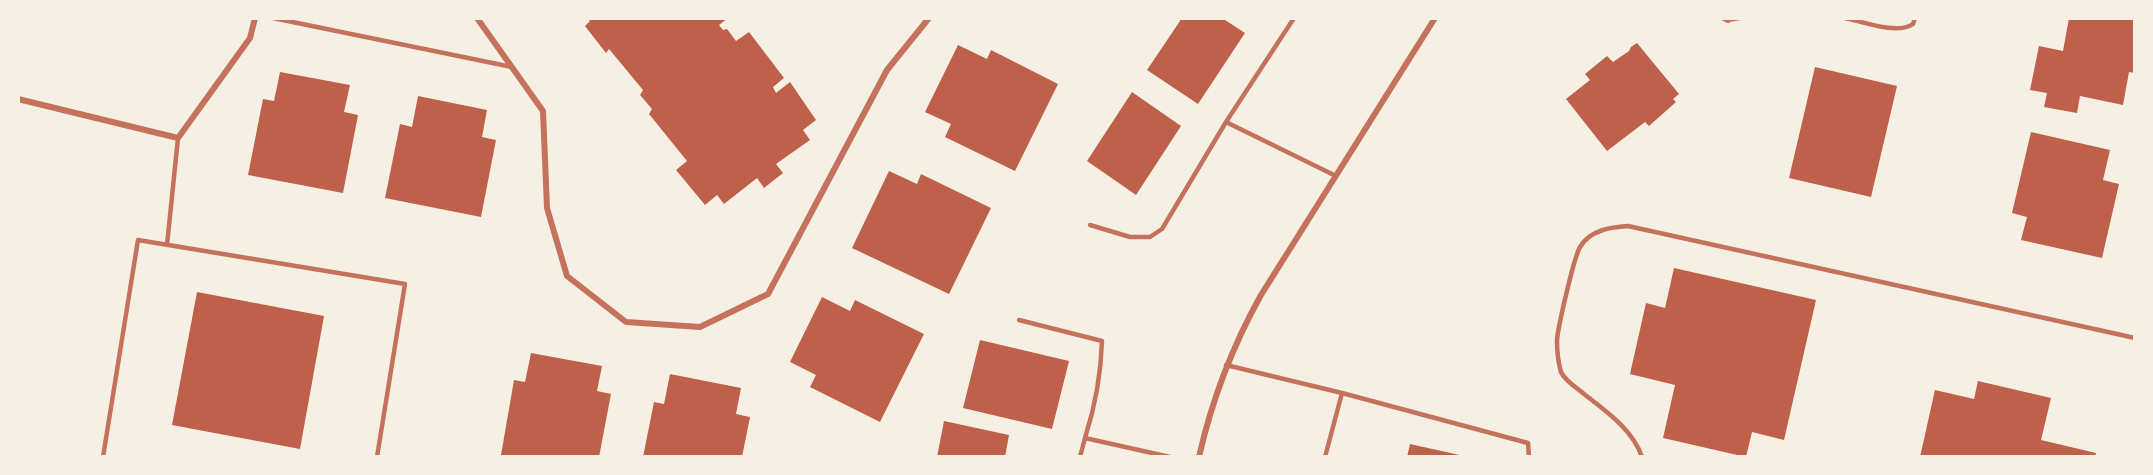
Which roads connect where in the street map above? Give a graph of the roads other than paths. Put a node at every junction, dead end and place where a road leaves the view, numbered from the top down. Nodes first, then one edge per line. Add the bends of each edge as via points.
1 (255, 18) edge
2 (273, 18) edge
3 (477, 18) edge
4 (928, 18) edge
5 (1294, 18) edge
6 (1435, 18) edge
7 (1739, 18) edge
8 (1845, 18) edge
9 (1915, 18) edge
10 (1727, 19) edge
11 (512, 67) junction
12 (18, 99) edge
13 (1226, 122) junction
14 (178, 138) junction
15 (1336, 176) junction
16 (1090, 225) dead end
17 (166, 245) junction
18 (1019, 320) dead end
19 (2135, 338) edge
20 (1226, 365) junction
21 (1341, 393) junction
22 (1085, 438) junction
23 (103, 457) edge
24 (377, 457) edge
25 (1080, 457) edge
26 (1170, 457) edge
27 (1199, 457) edge
28 (1325, 457) edge
29 (1529, 457) edge
30 (1642, 457) edge

1 - 14 street via 250,38
2 - 11 lane
3 - 11 street
4 - 11 street via 887,70 768,294 700,327 626,322 567,276 547,208 543,111
5 - 13 lane
6 - 15 street
7 - 10 lane
8 - 9 lane via 1897,29 1906,29
12 - 14 street
13 - 15 lane
13 - 16 lane via 1162,229 1150,237 1130,237
14 - 17 lane
15 - 20 street via 1261,295
17 - 23 lane via 138,240
17 - 24 lane via 405,284
18 - 22 lane via 1101,341 1099,375
19 - 30 lane via 1628,226 1608,227 1580,246 1557,338 1558,359 1562,374 1613,417 1639,447
20 - 21 lane
20 - 27 street
21 - 28 lane
21 - 29 lane via 1528,443
22 - 25 lane
22 - 26 lane

